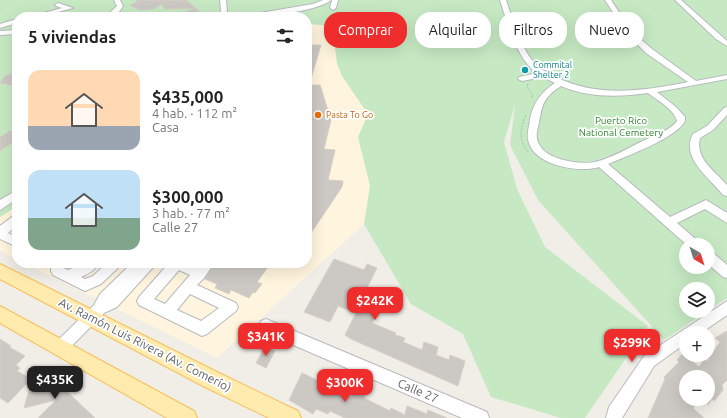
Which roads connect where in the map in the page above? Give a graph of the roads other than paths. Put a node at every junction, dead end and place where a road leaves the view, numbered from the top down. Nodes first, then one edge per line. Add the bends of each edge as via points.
1 (117, 0) edge
2 (223, 0) edge
3 (328, 0) edge
4 (335, 0) edge
5 (503, 0) edge
6 (608, 0) edge
7 (678, 0) edge
8 (58, 6) dead end
9 (333, 8) dead end
10 (53, 12) edge
11 (115, 12) edge
12 (224, 12) edge
13 (278, 12) edge
14 (12, 22) edge
15 (0, 26) edge
16 (12, 32) edge
17 (0, 33) edge
18 (727, 44) edge
19 (545, 74) junction
20 (727, 77) edge
21 (522, 79) dead end
22 (694, 82) junction
23 (560, 83) junction
24 (649, 90) junction
25 (727, 110) edge
26 (601, 162) junction
27 (727, 192) edge
28 (12, 198) edge
29 (0, 206) edge
30 (727, 219) edge
31 (669, 222) junction
32 (12, 224) edge
33 (0, 234) edge
34 (687, 238) edge
35 (12, 240) edge
36 (715, 262) edge
37 (57, 268) edge
38 (87, 268) edge
39 (110, 268) edge
40 (136, 268) edge
41 (146, 268) edge
42 (173, 268) edge
43 (187, 268) edge
44 (204, 268) edge
45 (0, 271) edge
46 (727, 273) edge
47 (200, 274) junction
48 (67, 276) junction
49 (188, 287) junction
50 (727, 307) edge
51 (167, 312) junction
52 (95, 313) junction
53 (0, 314) edge
54 (266, 326) dead end
55 (699, 326) edge
56 (679, 340) edge
57 (60, 348) junction
58 (186, 418) edge
59 (291, 418) edge
60 (481, 418) edge
61 (614, 418) edge

1 - 11 street via 120,6
2 - 12 street
3 - 13 street via 315,6
4 - 9 street
5 - 19 street via 516,37 531,65
6 - 22 street via 629,33 649,51
7 - 18 street
8 - 10 street via 70,8
14 - 15 street
16 - 17 street
19 - 21 street
19 - 23 street
20 - 22 street
22 - 24 street
23 - 24 street via 603,94
23 - 26 street via 542,96 536,108 531,138 535,147 554,160 567,164 597,165
24 - 26 street via 679,113 679,126
25 - 27 street via 716,123 696,136 693,149 698,160
26 - 31 street
28 - 29 street
30 - 31 street via 706,204
31 - 34 street
32 - 33 street
33 - 35 street
36 - 46 street
37 - 48 street via 57,271
38 - 48 street
39 - 48 street via 97,280 85,285
40 - 52 street via 104,298
41 - 52 street via 112,303
42 - 51 street via 144,301
43 - 47 street
44 - 47 street
45 - 52 main road, Av. Ramón Luis Rivera (Av. Comerío)
47 - 49 street
49 - 51 street
49 - 51 street via 231,307 202,329
50 - 55 street
52 - 57 street
52 - 59 main road, Av. Ramón Luis Rivera (Av. Comerío) via 212,380
53 - 57 main road
54 - 60 street, Calle 27
56 - 61 street via 649,361
57 - 58 main road

